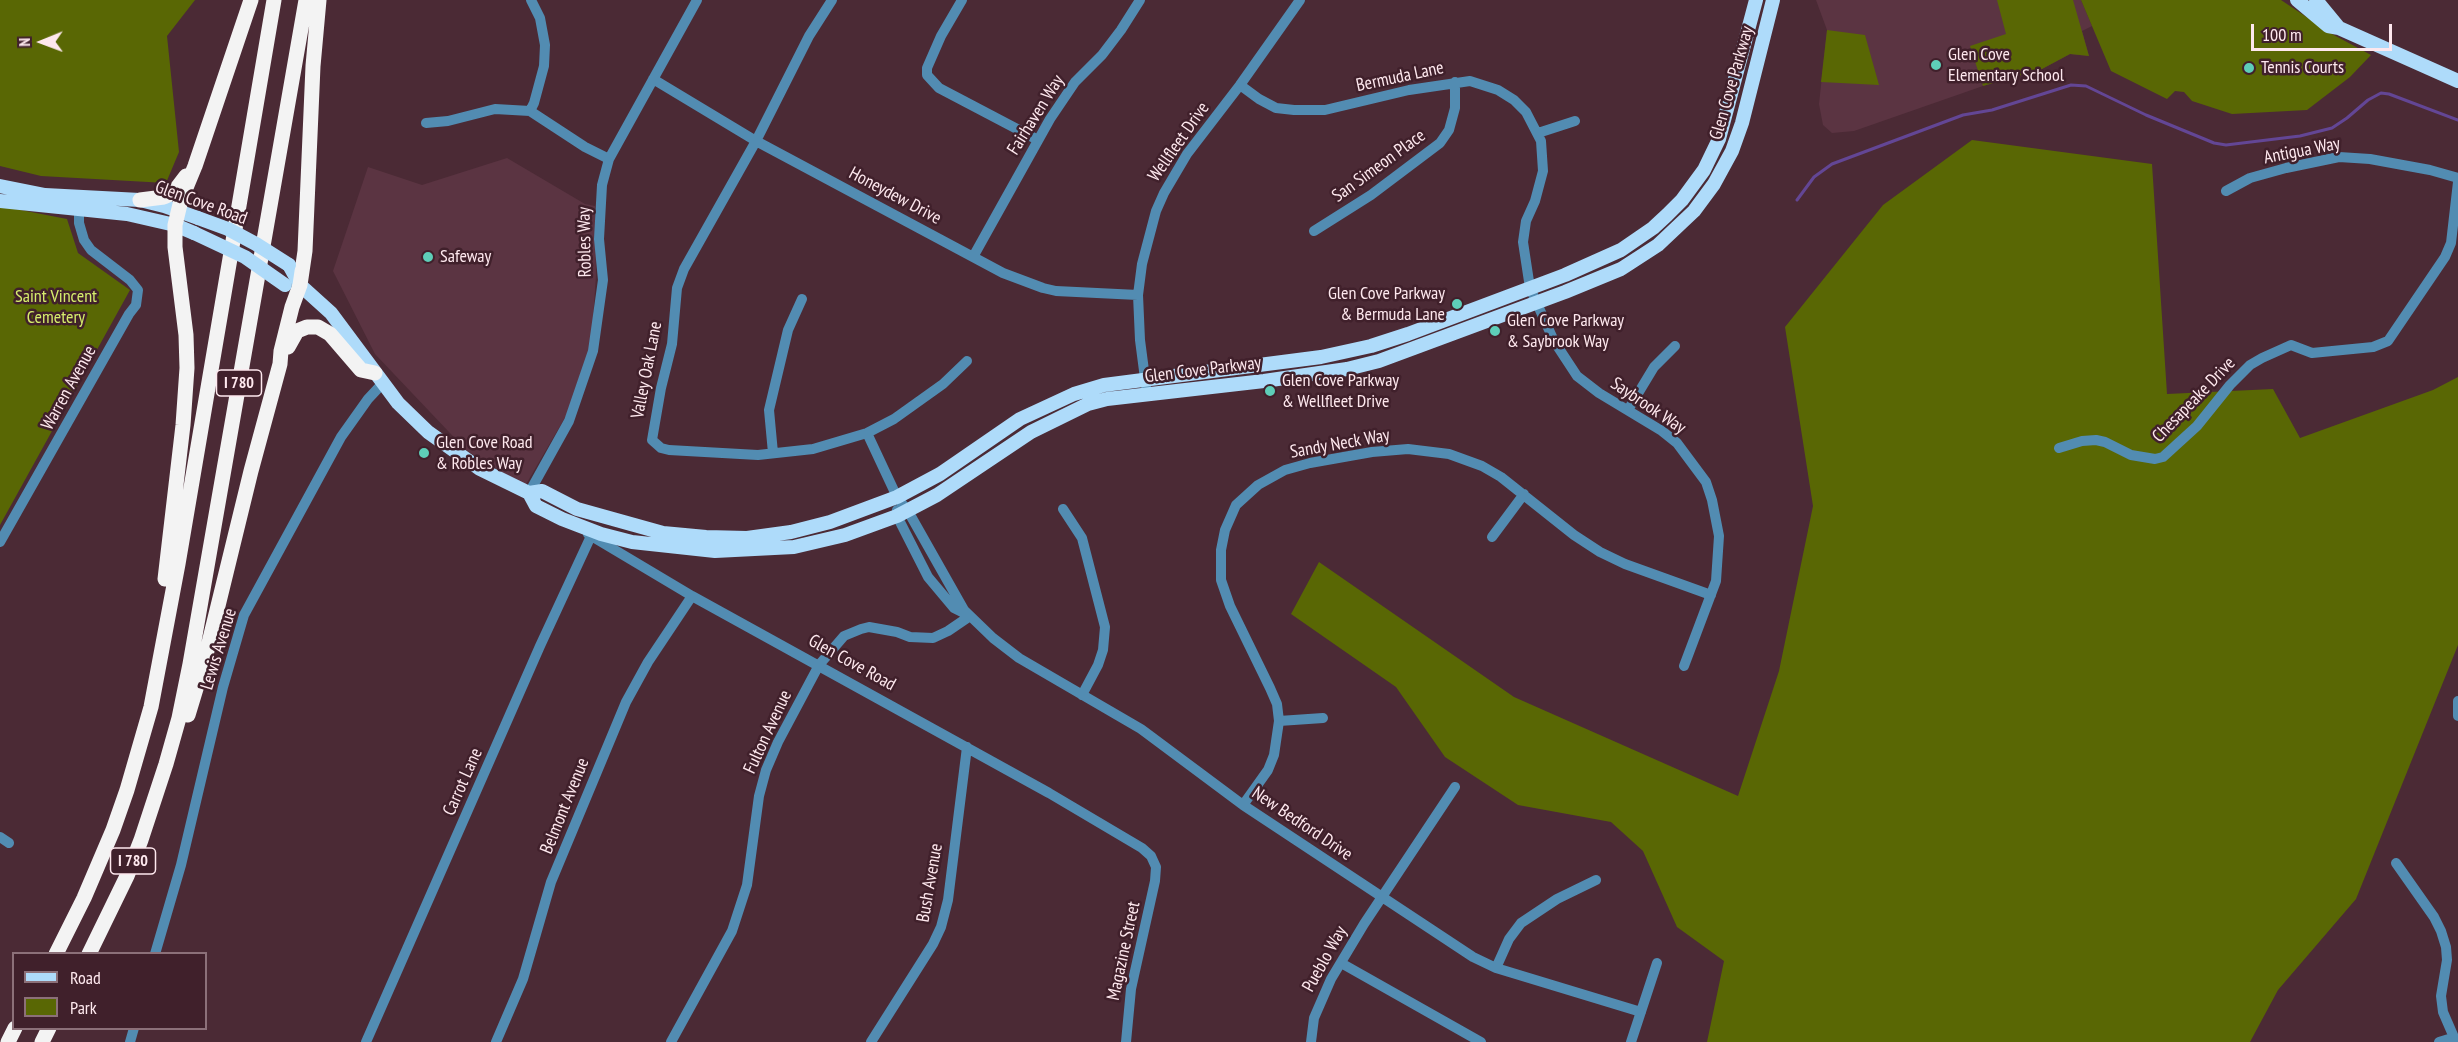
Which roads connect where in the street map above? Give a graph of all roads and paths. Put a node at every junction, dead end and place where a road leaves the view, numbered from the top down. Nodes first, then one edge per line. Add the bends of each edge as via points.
1 (251, 0) edge
2 (274, 0) edge
3 (306, 0) edge
4 (319, 0) edge
5 (531, 0) edge
6 (697, 0) edge
7 (832, 0) edge
8 (962, 0) edge
9 (1140, 0) edge
10 (1300, 0) edge
11 (1755, 0) edge
12 (1773, 0) edge
13 (2297, 0) edge
14 (2316, 0) edge
15 (2338, 28) junction
16 (653, 79) junction
17 (2458, 81) edge
18 (1455, 82) junction
19 (1240, 85) junction
20 (530, 111) junction
21 (1575, 121) dead end
22 (426, 123) dead end
23 (1538, 134) junction
24 (1038, 140) junction
25 (756, 141) junction
26 (199, 153) junction
27 (609, 159) junction
28 (2458, 180) edge
29 (0, 186) edge
30 (2226, 191) dead end
31 (140, 200) junction
32 (0, 201) edge
33 (79, 202) junction
34 (177, 218) junction
35 (1314, 231) dead end
36 (974, 257) junction
37 (292, 285) junction
38 (1530, 288) junction
39 (1138, 295) junction
40 (802, 299) dead end
41 (1537, 302) junction
42 (1675, 346) dead end
43 (968, 361) dead end
44 (280, 364) junction
45 (379, 378) junction
46 (1145, 379) junction
47 (1148, 395) junction
48 (1628, 411) junction
49 (867, 432) junction
50 (2059, 448) dead end
51 (773, 453) junction
52 (529, 493) junction
53 (1524, 494) junction
54 (897, 497) junction
55 (577, 509) joint
56 (1063, 509) dead end
57 (903, 513) junction
58 (562, 519) junction
59 (591, 536) junction
60 (1492, 537) dead end
61 (0, 542) edge
62 (1711, 595) junction
63 (692, 596) junction
64 (970, 616) junction
65 (819, 665) junction
66 (1684, 666) dead end
67 (1082, 695) junction
68 (2458, 701) edge
69 (151, 707) junction
70 (2458, 716) edge
71 (1323, 718) dead end
72 (1279, 722) junction
73 (967, 747) junction
74 (166, 764) junction
75 (1455, 788) dead end
76 (1243, 805) junction
77 (2396, 863) dead end
78 (1156, 867) joint
79 (1596, 880) dead end
80 (1381, 898) junction
81 (57, 952) edge
82 (90, 952) edge
83 (156, 952) edge
84 (1341, 963) junction
85 (1657, 963) dead end
86 (1496, 968) junction
87 (1641, 1012) junction
88 (2454, 1040) edge
89 (366, 1042) edge
90 (496, 1042) edge
91 (670, 1042) edge
92 (871, 1042) edge
93 (1126, 1042) edge
94 (1311, 1042) edge
95 (1481, 1042) edge
96 (1631, 1042) edge
97 (2439, 1042) edge

1 - 26 highway
2 - 69 highway, I 780
3 - 74 highway, I 780 via 190,664
4 - 37 highway via 312,66 305,251
5 - 20 street via 540,18 545,45 544,66
6 - 16 street, Robles Way
7 - 25 street, Valley Oak Lane via 809,36
8 - 24 street via 927,68 929,80
9 - 24 street, Fairhaven Way via 1102,55 1075,82
10 - 19 street, Wellfleet Drive
11 - 38 main road, Glen Cove Parkway via 1719,139 1704,170 1682,200 1653,228 1621,250
12 - 41 main road, Glen Cove Parkway via 1732,151 1694,211 1658,245 1621,269
13 - 15 main road via 2328,26
14 - 15 main road
15 - 17 main road
16 - 25 street, Honeydew Drive
16 - 27 street, Robles Way
18 - 19 street, Bermuda Lane via 1315,110 1276,108
18 - 23 street, Bermuda Lane via 1470,81 1514,100
18 - 35 street, San Simeon Place via 1455,108 1449,130 1440,143 1371,195
19 - 39 street, Wellfleet Drive via 1187,154 1164,193 1142,264
20 - 22 street via 495,109
20 - 27 street
21 - 23 street
23 - 38 street, Bermuda Lane via 1543,171 1523,242
24 - 36 street, Fairhaven Way
25 - 36 street, Honeydew Drive
25 - 51 street, Valley Oak Lane via 677,288 672,344 652,440 669,450
26 - 31 highway via 173,193
26 - 34 highway
27 - 52 street, Robles Way via 600,202 603,280 593,351 569,422
28 - 30 street, Antigua Way via 2430,170 2370,159 2339,158 2250,178
28 - 50 street, Chesapeake Drive via 2451,243 2445,257 2388,341 2373,347 2312,353 2291,345 2262,358 2250,365 2197,426 2163,457 2132,455 2096,440
29 - 33 main road, Glen Cove Road
31 - 33 main road, Glen Cove Road
31 - 34 main road, Glen Cove Road
32 - 33 main road, Glen Cove Road via 50,207
33 - 34 main road, Glen Cove Road via 128,214
33 - 61 street, Warren Avenue via 84,240 135,285 136,305
34 - 37 main road, Glen Cove Road, bridge via 194,233
34 - 37 main road, Glen Cove Road, bridge via 198,218 256,244 289,265
34 - 69 highway via 175,247 186,335 186,379
36 - 39 street, Honeydew Drive via 1043,288
37 - 44 highway
37 - 45 main road, Glen Cove Road via 331,313
38 - 41 street, Saybrook Way
38 - 46 main road, Glen Cove Parkway via 1371,346 1321,357
39 - 46 street, Wellfleet Drive
40 - 51 street via 788,330 769,410
41 - 47 main road, Glen Cove Parkway via 1358,367
41 - 48 street, Saybrook Way via 1563,359 1577,376
42 - 48 street via 1654,367
43 - 49 street, Valley Oak Lane via 918,403
44 - 45 highway via 297,331 318,327 330,334 361,370
44 - 74 highway via 205,659 187,721
45 - 52 main road, Glen Cove Road via 398,403 458,456
45 - 83 street, Lewis Avenue via 341,437 244,615
46 - 47 street, Wellfleet Drive
46 - 54 main road, Glen Cove Parkway via 1104,385 1057,400
47 - 57 main road, Glen Cove Parkway via 1107,399 1064,415
48 - 62 street, Saybrook Way via 1677,442 1706,482 1719,536 1716,581
49 - 51 street, Valley Oak Lane via 813,449
49 - 54 street, New Bedford Drive
52 - 55 main road, Glen Cove Road via 542,492
52 - 58 main road, Glen Cove Road via 536,506
53 - 60 street
53 - 62 street, Sandy Neck Way via 1600,552
53 - 72 street, Sandy Neck Way via 1468,460 1408,449 1310,463 1258,484 1236,505 1225,530 1221,580 1270,688
54 - 55 main road, Glen Cove Parkway via 830,522 747,538 663,533
54 - 57 street, New Bedford Drive
56 - 67 street via 1082,538 1105,627 1101,657
57 - 58 main road, Glen Cove Parkway via 845,535 794,548 741,551 632,542
57 - 64 street, New Bedford Drive via 928,577 954,608
58 - 59 street, Glen Cove Road
59 - 63 street, Glen Cove Road
59 - 89 street, Carrot Lane
62 - 66 street, Saybrook Way
63 - 65 street, Glen Cove Road
63 - 90 street, Belmont Avenue via 639,678 617,722 551,882 523,979
64 - 65 street, Fulton Avenue via 933,638 861,629 844,636
64 - 67 street, New Bedford Drive via 1019,658
65 - 73 street, Glen Cove Road
65 - 91 street, Fulton Avenue via 766,770 747,885 732,931
67 - 76 street, New Bedford Drive via 1141,729
68 - 70 street
69 - 81 highway, I 780 via 113,830
71 - 72 street
72 - 76 street, Sandy Neck Way via 1268,770
73 - 78 street, Glen Cove Road via 1142,848
73 - 92 street, Bush Avenue via 948,900 941,927
74 - 82 highway, I 780 via 127,876
75 - 80 street, Pueblo Way
76 - 80 street, New Bedford Drive
77 - 88 street via 2441,931 2446,960 2441,996
78 - 93 street, Magazine Street via 1131,988
79 - 86 street via 1521,923
80 - 84 street, Pueblo Way
80 - 86 street, New Bedford Drive
84 - 94 street, Pueblo Way via 1314,1018
84 - 95 street
85 - 87 street
86 - 87 street, New Bedford Drive
87 - 96 street
88 - 97 street

